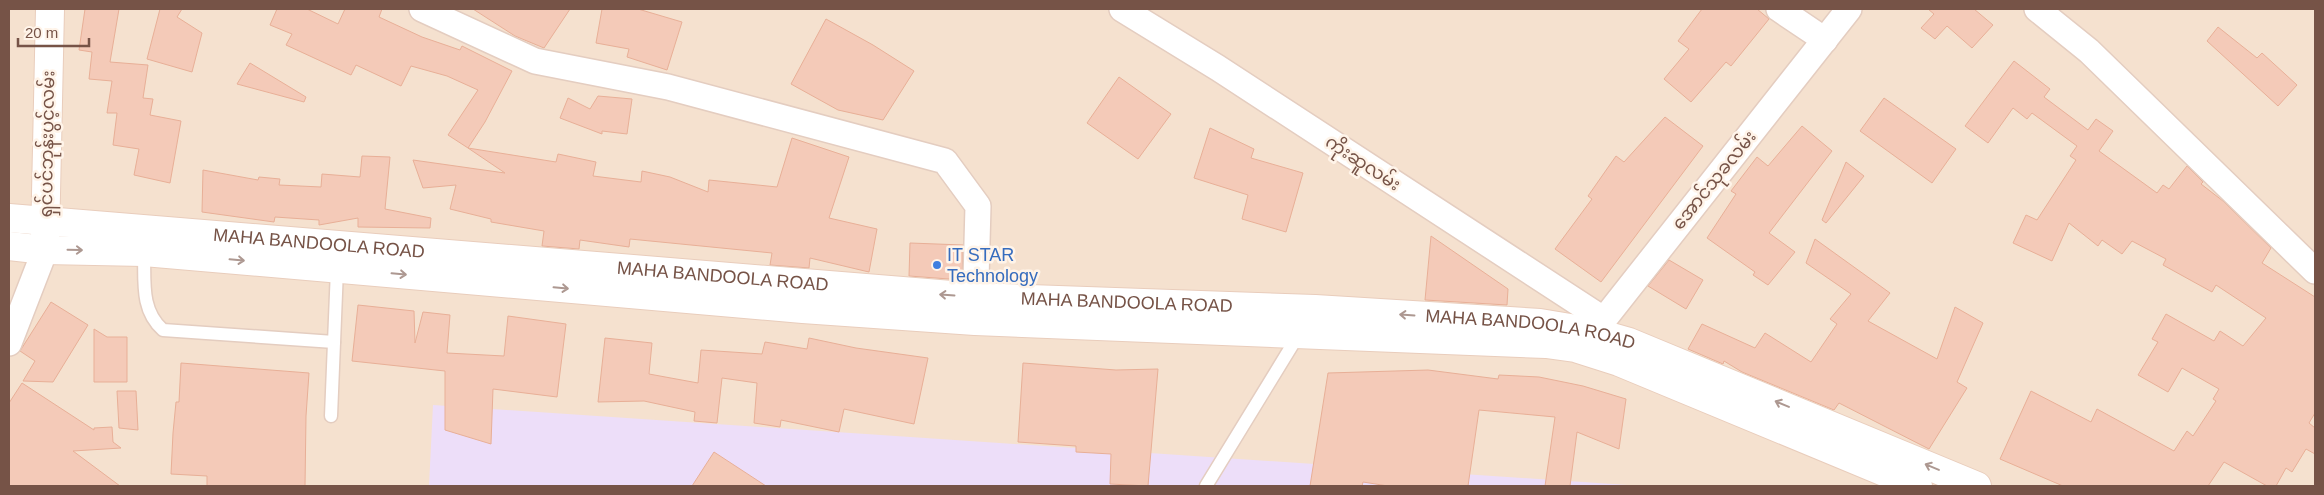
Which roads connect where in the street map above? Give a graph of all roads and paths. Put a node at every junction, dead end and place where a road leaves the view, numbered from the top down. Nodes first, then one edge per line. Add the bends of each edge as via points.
1 (50, 9) edge
2 (422, 9) edge
3 (1122, 9) edge
4 (1779, 9) edge
5 (1850, 9) edge
6 (2037, 9) edge
7 (1825, 40) junction
8 (9, 218) edge
9 (45, 222) junction
10 (9, 246) edge
11 (45, 250) junction
12 (144, 252) junction
13 (338, 268) junction
14 (2315, 271) edge
15 (975, 309) junction
16 (1315, 309) junction
17 (1300, 332) junction
18 (1590, 333) junction
19 (334, 342) junction
20 (9, 343) edge
21 (331, 416) dead end
22 (1206, 486) edge
23 (1918, 486) edge
24 (1976, 486) edge

1 - 9 main road, ရှင်ပင်ဘုန်းပွင့်လမ်း
2 - 15 street via 535,61 668,88 945,161 978,206
3 - 18 street, ကိုးဆူလမ်း via 1218,68
4 - 7 street
5 - 7 street, အောင်သုခလမ်း
6 - 14 street via 2089,51
7 - 18 street, အောင်သုခလမ်း
8 - 9 main road, MAHA BANDOOLA ROAD
9 - 11 main road, ရှင်ပင်ဘုန်းပွင့်လမ်း
15 -> 9 main road, MAHA BANDOOLA ROAD
10 - 11 main road, MAHA BANDOOLA ROAD
11 -> 12 main road, MAHA BANDOOLA ROAD
11 - 20 street
12 -> 13 main road, MAHA BANDOOLA ROAD
12 - 19 lane via 146,305 153,322 163,330
13 -> 15 main road, MAHA BANDOOLA ROAD via 793,308
13 - 19 lane
15 - 16 main road, MAHA BANDOOLA ROAD
15 - 17 main road, MAHA BANDOOLA ROAD
16 - 17 lane
18 -> 16 main road, MAHA BANDOOLA ROAD via 1540,323
17 - 18 main road, MAHA BANDOOLA ROAD via 1546,344
17 - 22 lane
18 - 23 main road, MAHA BANDOOLA ROAD via 1655,376
24 -> 18 main road, MAHA BANDOOLA ROAD via 1667,356 1629,342
19 - 21 lane

